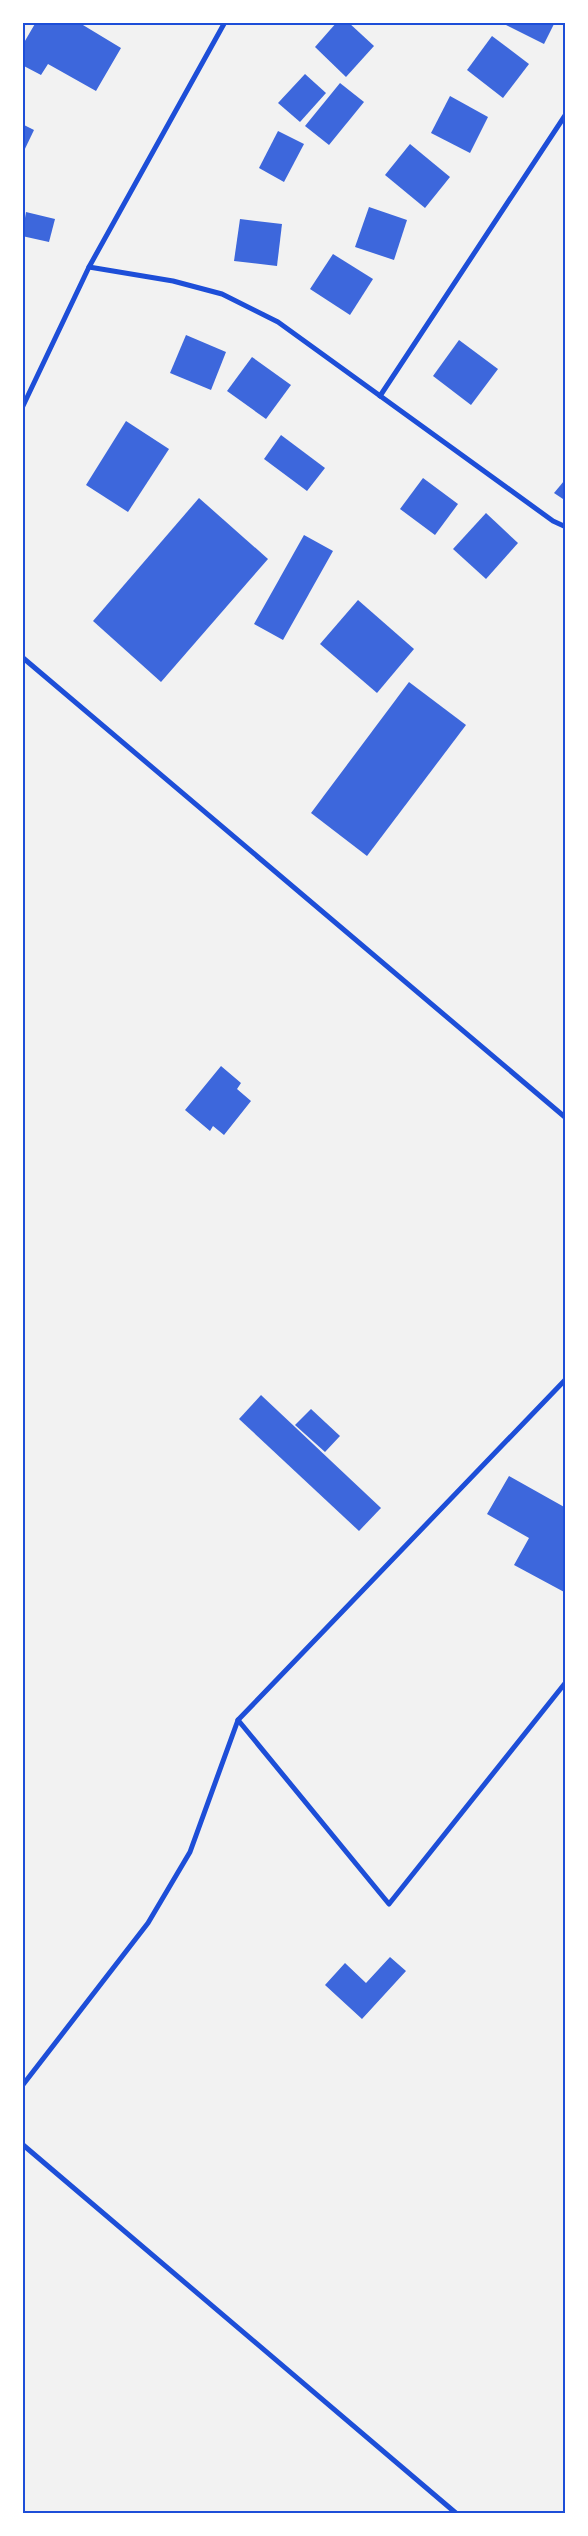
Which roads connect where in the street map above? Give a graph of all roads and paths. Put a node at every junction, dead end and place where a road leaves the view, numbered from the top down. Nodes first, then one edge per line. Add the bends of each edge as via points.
1 (225, 22) edge
2 (566, 114) edge
3 (89, 267) junction
4 (380, 396) junction
5 (22, 408) edge
6 (566, 527) edge
7 (22, 657) edge
8 (566, 1118) edge
9 (566, 1379) edge
10 (566, 1682) edge
11 (238, 1720) junction
12 (22, 2086) edge
13 (22, 2144) edge
14 (457, 2514) edge

1 - 3 street
2 - 4 street
3 - 4 street via 173,281 222,294 278,322
3 - 5 street
4 - 6 street via 553,522
7 - 8 street
9 - 11 street
10 - 11 street via 389,1904
11 - 12 street via 190,1852 153,1915
13 - 14 street

